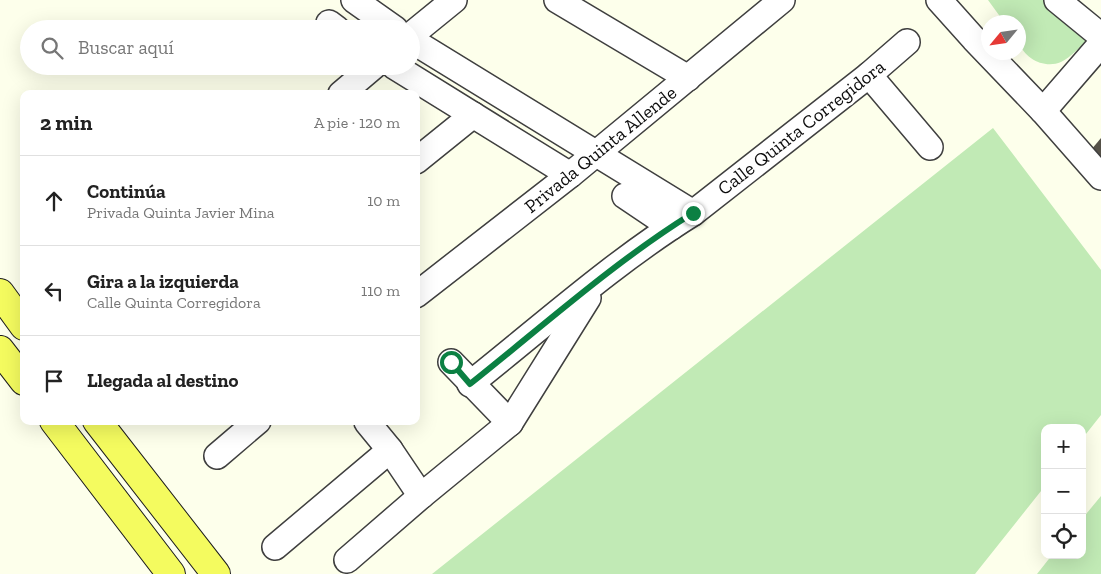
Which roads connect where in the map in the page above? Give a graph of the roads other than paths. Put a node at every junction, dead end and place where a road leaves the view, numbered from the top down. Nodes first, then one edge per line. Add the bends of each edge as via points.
1 (354, 0) edge
2 (454, 0) edge
3 (557, 0) edge
4 (938, 0) edge
5 (1057, 0) edge
6 (775, 2) edge
7 (382, 20) edge
8 (420, 28) edge
9 (1101, 36) edge
10 (907, 42) dead end
11 (1101, 44) edge
12 (420, 46) edge
13 (363, 75) edge
14 (409, 75) edge
15 (869, 75) junction
16 (688, 78) junction
17 (346, 90) edge
18 (1043, 111) junction
19 (473, 115) junction
20 (930, 147) dead end
21 (595, 154) junction
22 (420, 157) edge
23 (570, 175) junction
24 (1101, 177) edge
25 (625, 196) dead end
26 (693, 213) junction
27 (671, 227) junction
28 (598, 281) junction
29 (420, 292) edge
30 (0, 293) edge
31 (20, 320) edge
32 (0, 350) edge
33 (451, 362) dead end
34 (20, 376) edge
35 (470, 384) junction
36 (510, 423) junction
37 (57, 425) edge
38 (100, 425) edge
39 (253, 425) edge
40 (369, 425) edge
41 (390, 450) junction
42 (217, 456) dead end
43 (421, 496) junction
44 (276, 547) dead end
45 (347, 560) dead end
46 (171, 574) edge
47 (216, 574) edge

1 - 7 street
2 - 8 street
3 - 16 street
4 - 18 street
5 - 9 street
6 - 16 street, Privada Quinta Allende
10 - 15 street, Calle Quinta Corregidora
11 - 18 street
12 - 21 street
13 - 17 street
14 - 19 street
15 - 20 street
15 - 26 street, Calle Quinta Corregidora
16 - 21 street, Privada Quinta Allende
18 - 24 street
19 - 22 street
19 - 23 street
21 - 23 street, Privada Quinta Allende
21 - 26 street
23 - 29 street, Privada Quinta Allende
25 - 27 street
26 - 27 street, Calle Quinta Corregidora
27 - 28 street, Calle Quinta Corregidora
28 - 35 street, Calle Quinta Corregidora
28 - 36 street, Calle Quinta Corregidora
30 - 31 main road
32 - 34 main road
33 - 35 street
35 - 36 street
36 - 43 street, Calle Quinta Corregidora
37 - 46 main road
38 - 47 main road
39 - 42 street
40 - 41 street
41 - 43 street
41 - 44 street
43 - 45 street, Calle Quinta Corregidora

